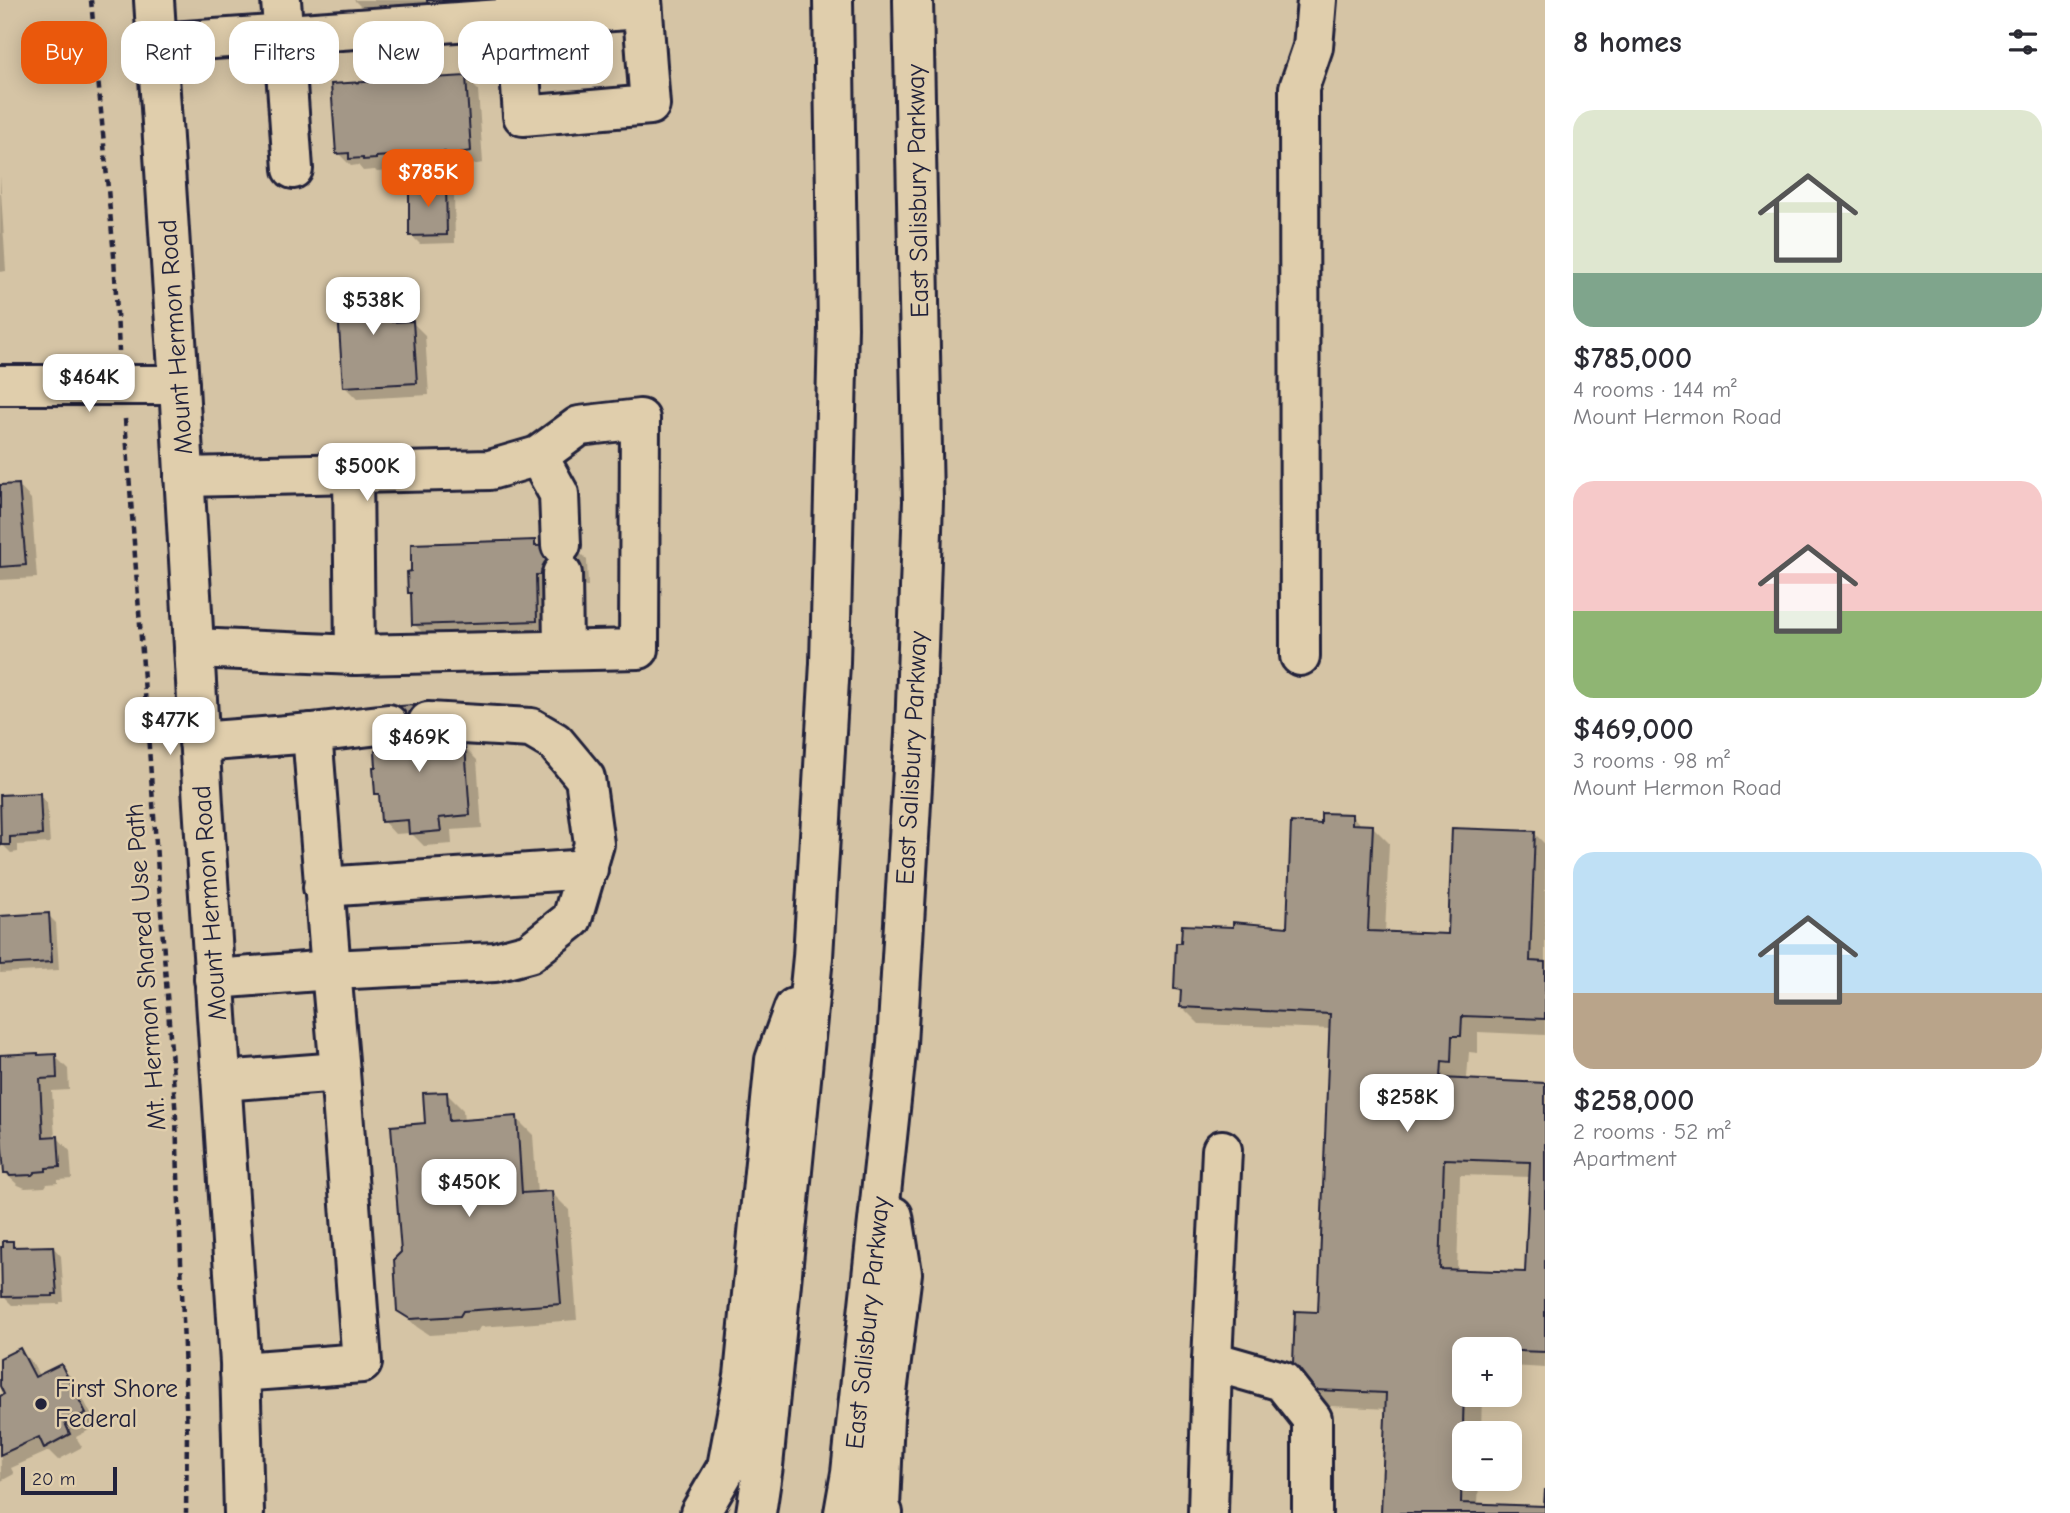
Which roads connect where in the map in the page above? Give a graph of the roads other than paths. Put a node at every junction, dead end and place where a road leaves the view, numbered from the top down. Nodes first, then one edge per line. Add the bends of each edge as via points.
1 (154, 0) edge
2 (833, 0) edge
3 (913, 0) edge
4 (1317, 0) edge
5 (642, 4) edge
6 (516, 9) edge
7 (283, 17) edge
8 (155, 21) edge
9 (215, 31) edge
10 (160, 84) edge
11 (293, 169) dead end
12 (0, 384) edge
13 (179, 385) junction
14 (538, 456) junction
15 (352, 474) junction
16 (184, 477) junction
17 (194, 648) junction
18 (563, 649) junction
19 (355, 655) junction
20 (1300, 656) dead end
21 (428, 722) dead end
22 (388, 724) dead end
23 (312, 733) junction
24 (199, 741) junction
25 (588, 869) junction
26 (323, 887) junction
27 (813, 957) junction
28 (331, 970) junction
29 (214, 979) junction
30 (340, 1072) junction
31 (222, 1081) junction
32 (1222, 1150) dead end
33 (885, 1164) junction
34 (1212, 1361) junction
35 (240, 1372) junction
36 (244, 1513) edge
37 (700, 1513) edge
38 (756, 1513) edge
39 (844, 1513) edge
40 (883, 1513) edge
41 (1208, 1513) edge
42 (1312, 1513) edge

1 - 8 main road, Mount Hermon Road
2 - 27 main road via 838,327 830,663
3 - 33 main road, East Salisbury Parkway via 923,501 915,734 898,1030
4 - 20 main road via 1313,47 1299,88
5 - 6 main road
5 - 6 main road via 650,105 523,116
6 - 7 main road
7 - 9 main road
7 - 11 main road
10 - 13 main road, Mount Hermon Road
12 - 13 main road
13 - 16 main road, Mount Hermon Road
14 - 15 main road via 490,470
14 - 18 main road via 559,494
14 - 18 main road via 579,426 640,419 639,649
15 - 16 main road
15 - 19 main road
16 - 17 main road, Mount Hermon Road
17 - 19 main road
17 - 24 main road, Mount Hermon Road
18 - 19 main road
21 - 25 main road via 531,728 555,742 584,778 594,844
22 - 23 main road
23 - 24 main road
23 - 26 main road
24 - 29 main road, Mount Hermon Road
25 - 26 main road
25 - 28 main road via 572,919 529,953 495,962
26 - 28 main road
27 - 37 main road via 775,1060 744,1376 727,1467
27 - 38 main road
28 - 29 main road
28 - 30 main road
29 - 31 main road, Mount Hermon Road
30 - 31 main road
30 - 35 main road via 362,1363
31 - 35 main road, Mount Hermon Road
32 - 34 main road
33 - 39 main road, East Salisbury Parkway
33 - 40 main road via 902,1273 884,1417
34 - 41 main road
34 - 42 main road via 1282,1381 1312,1419
35 - 36 main road, Mount Hermon Road

